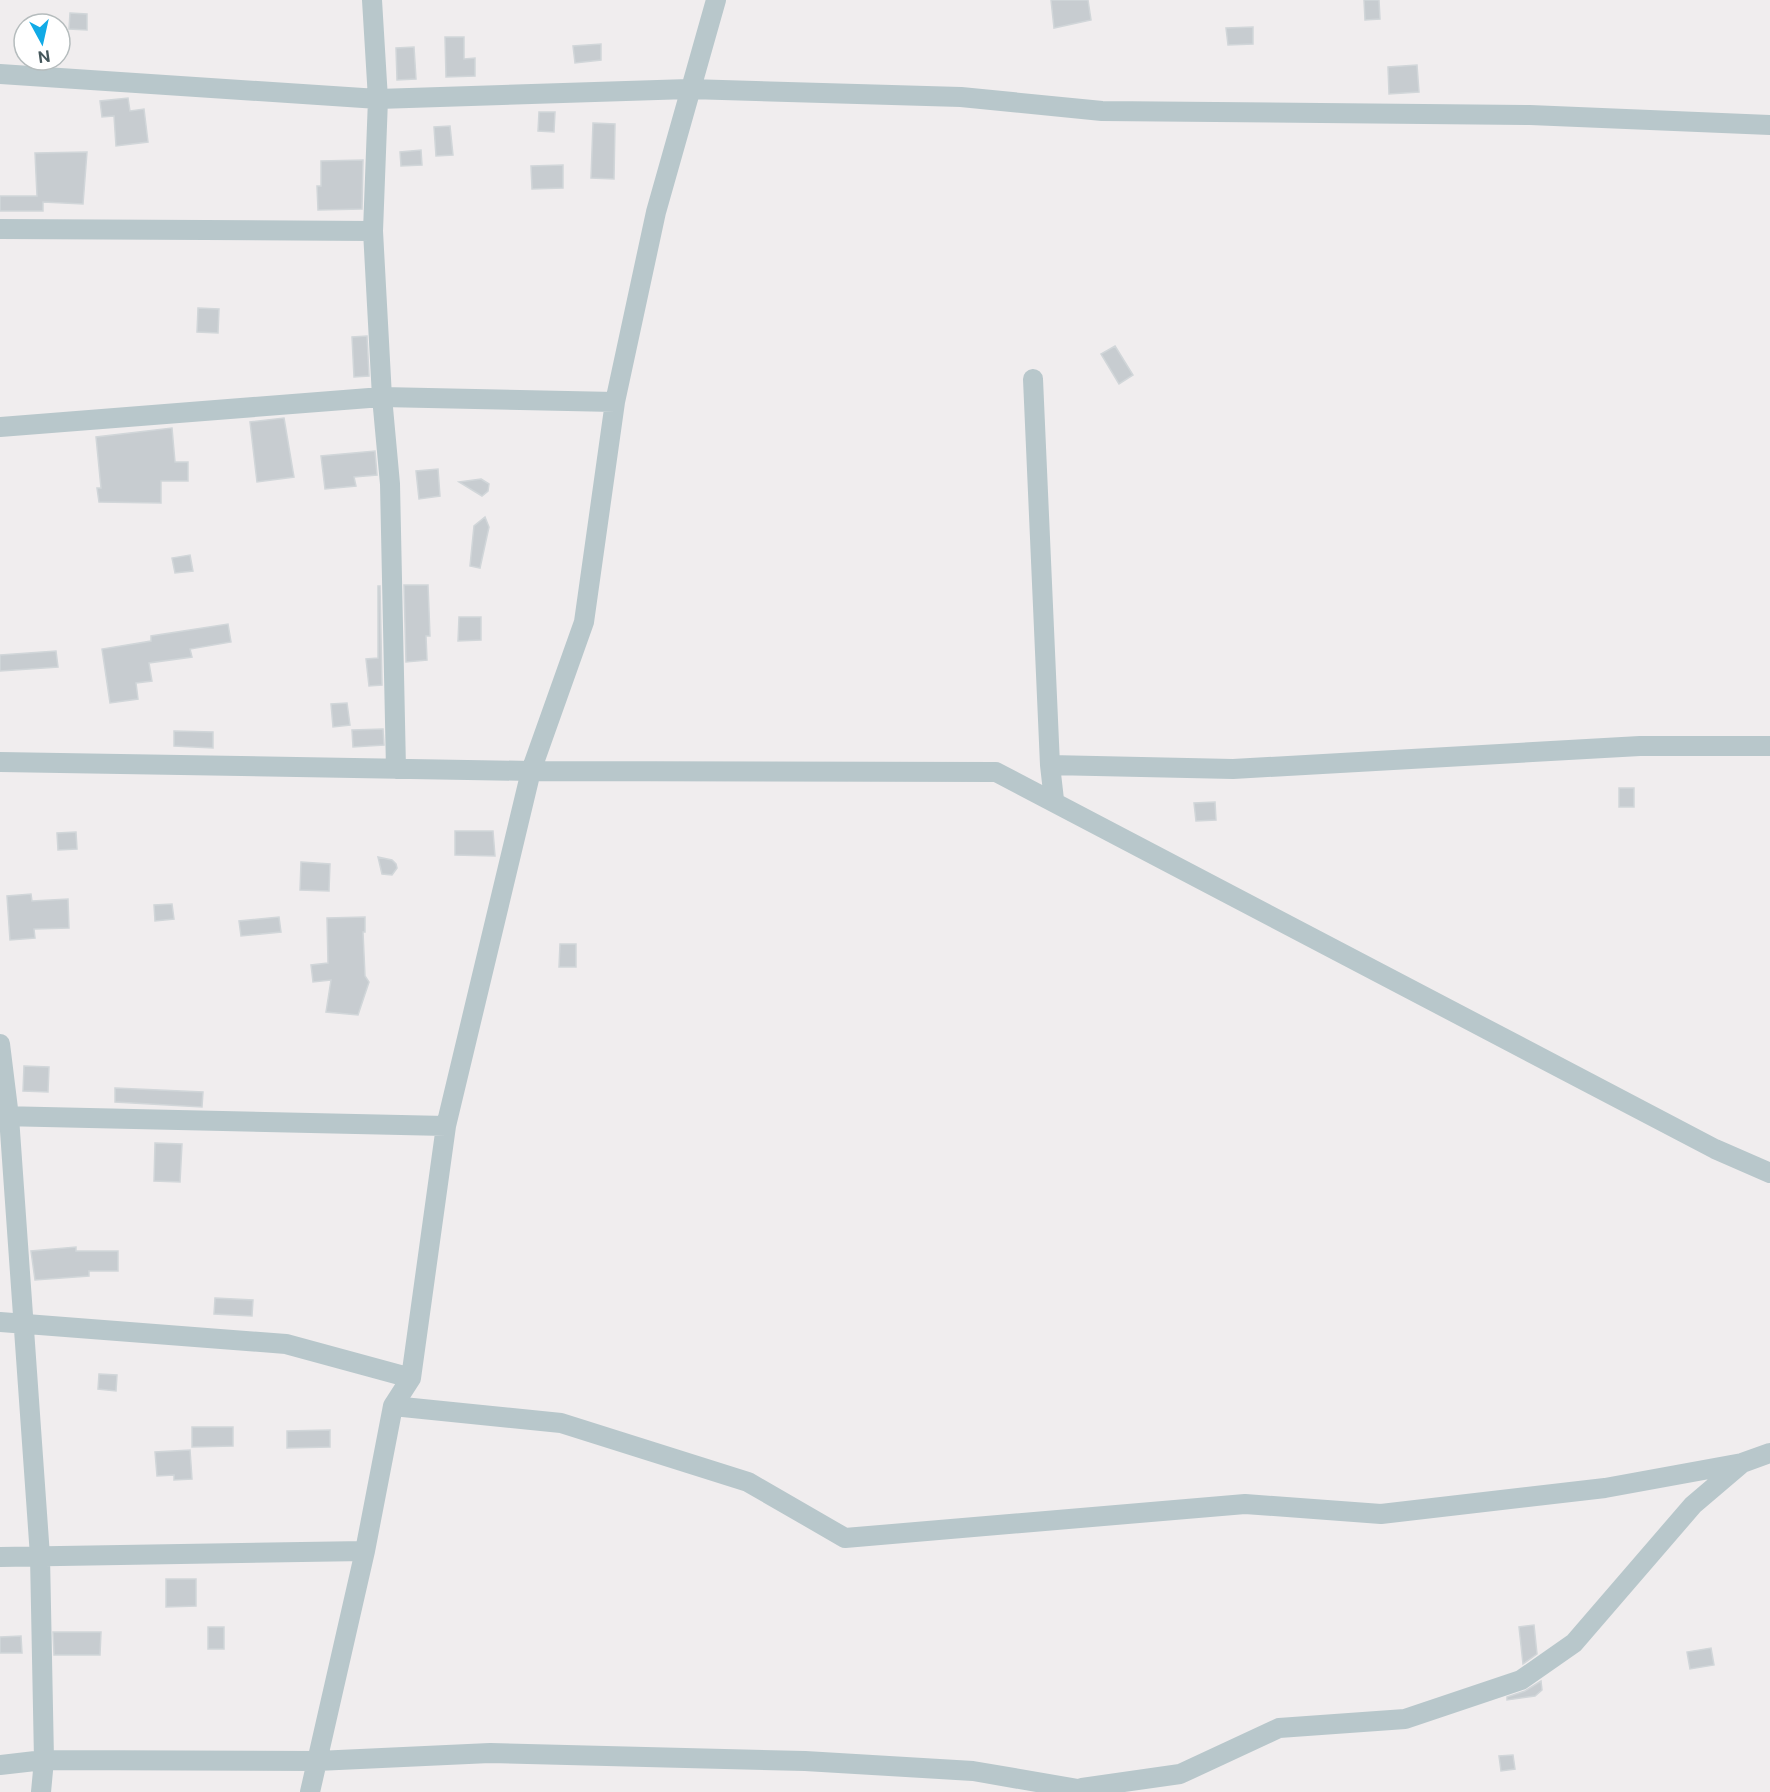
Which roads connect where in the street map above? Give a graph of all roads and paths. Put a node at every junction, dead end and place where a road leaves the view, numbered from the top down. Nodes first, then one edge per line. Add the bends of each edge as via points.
1 (372, 0) edge
2 (716, 0) edge
3 (0, 74) edge
4 (689, 89) junction
5 (378, 99) junction
6 (1770, 125) edge
7 (0, 229) edge
8 (373, 231) junction
9 (1033, 379) dead end
10 (382, 397) junction
11 (615, 402) junction
12 (0, 427) edge
13 (1770, 746) edge
14 (0, 762) edge
15 (1050, 765) junction
16 (396, 769) junction
17 (531, 771) junction
18 (1054, 800) junction
19 (0, 1044) edge
20 (4, 1116) edge
21 (446, 1126) junction
22 (1770, 1173) edge
23 (0, 1322) edge
24 (24, 1323) junction
25 (411, 1378) junction
26 (393, 1406) junction
27 (1770, 1453) edge
28 (1742, 1463) junction
29 (365, 1551) junction
30 (40, 1556) junction
31 (0, 1557) edge
32 (44, 1760) junction
33 (317, 1761) junction
34 (0, 1765) edge
35 (1088, 1790) edge
36 (41, 1792) edge
37 (310, 1792) edge

1 - 5 street
2 - 4 street
3 - 5 street
4 - 5 street
4 - 6 street via 961,97 1102,111 1530,115
4 - 11 street via 656,212
5 - 8 street
7 - 8 street
8 - 10 street
9 - 15 street
10 - 11 street
10 - 12 street
10 - 16 street via 390,484
11 - 17 street via 584,622
13 - 15 street via 1640,746 1233,769
14 - 16 street
15 - 18 street
16 - 17 street
17 - 18 street via 996,772
17 - 21 street
18 - 22 street via 1715,1149
19 - 20 street
20 - 21 street
20 - 24 street
21 - 25 street
23 - 24 street
24 - 25 street via 286,1344
24 - 30 street
25 - 26 street
26 - 28 street via 561,1423 748,1482 845,1538 1245,1504 1381,1514 1605,1488
26 - 29 street
27 - 28 street
28 - 35 street via 1693,1505 1574,1643 1521,1680 1406,1719 1279,1728 1180,1774
29 - 30 street
29 - 33 street
30 - 31 street
30 - 32 street
32 - 33 street
32 - 34 street
32 - 36 street
33 - 35 street via 490,1754 805,1761 973,1771
33 - 37 street

